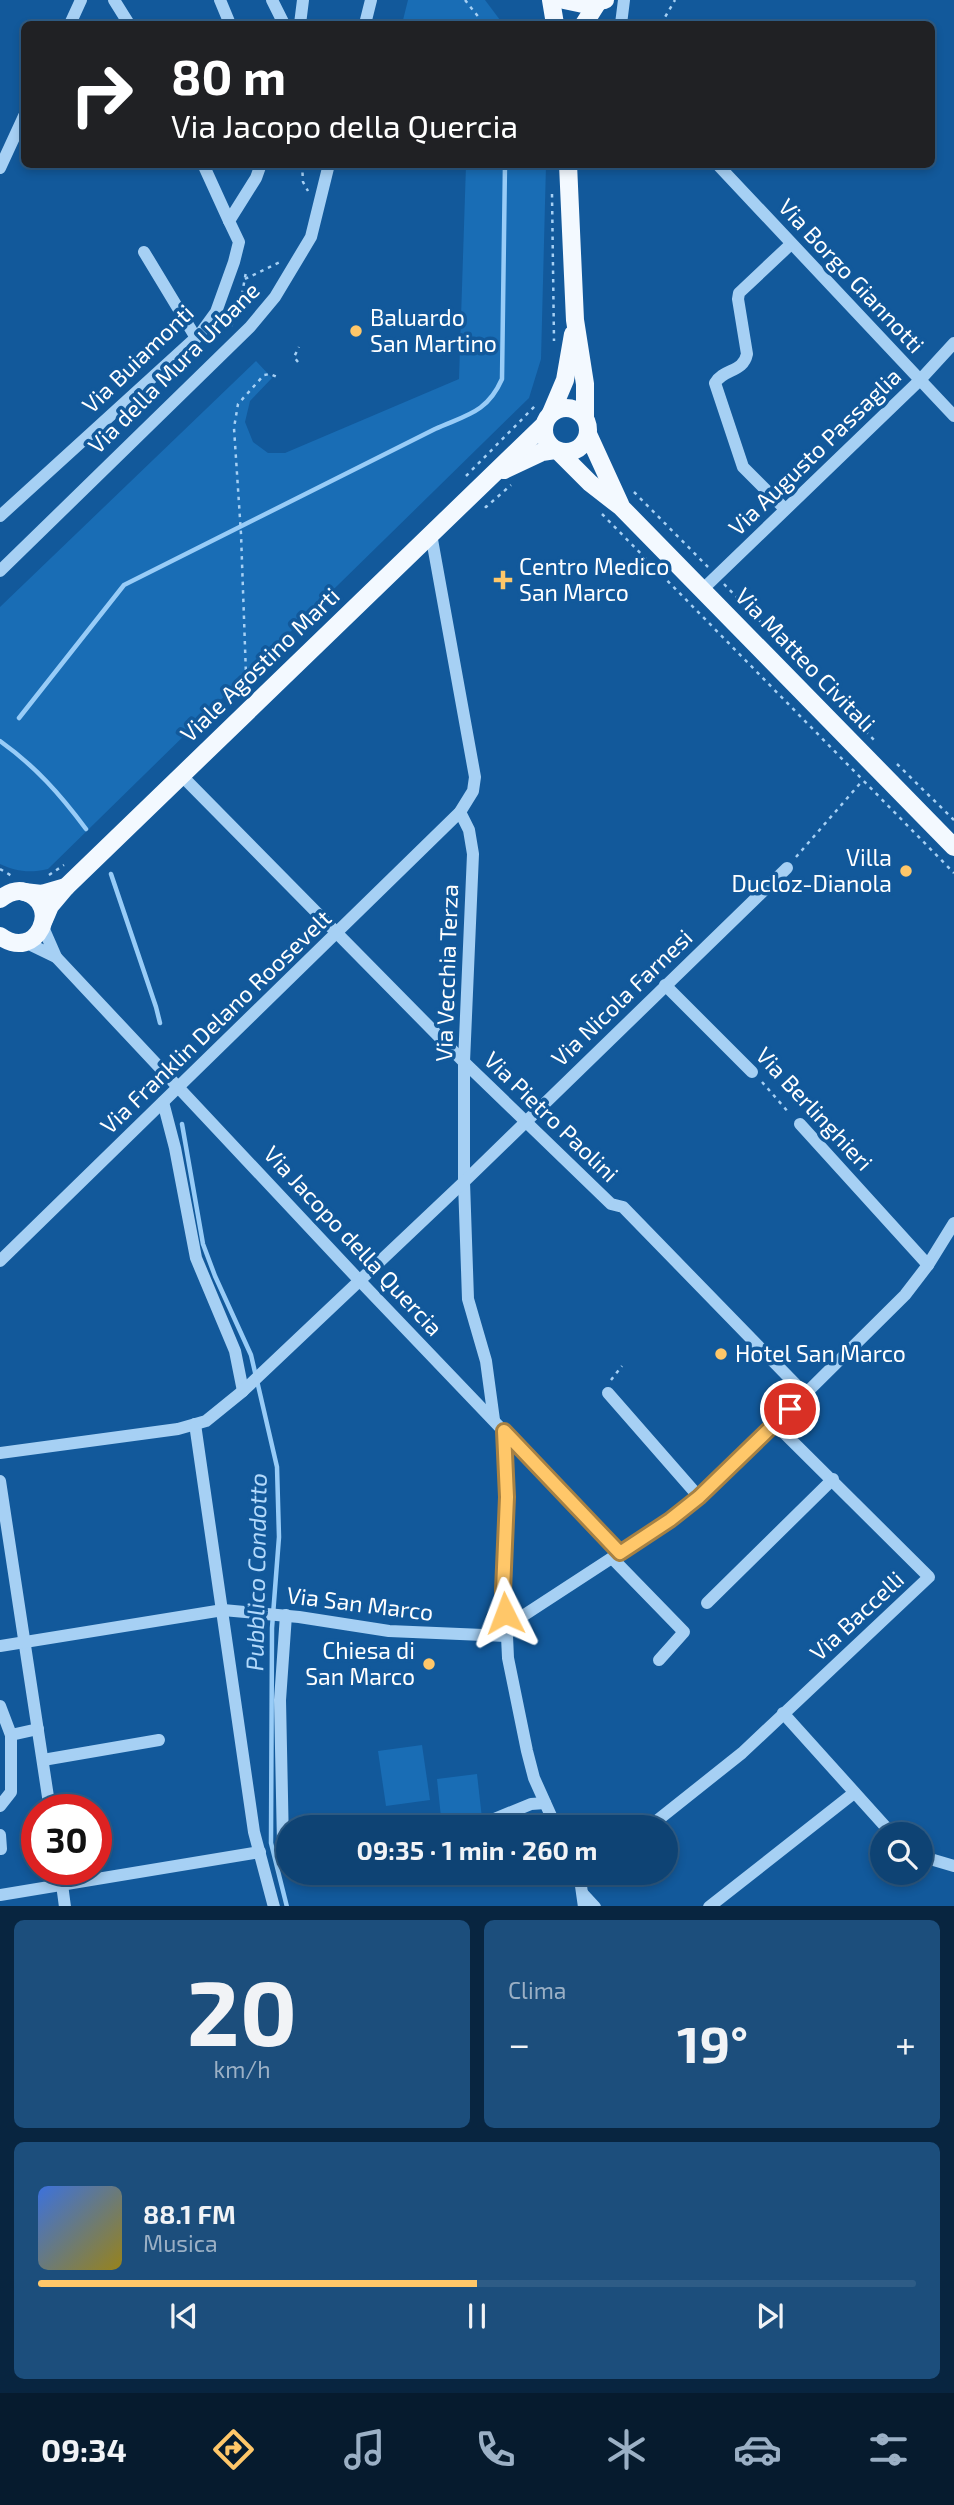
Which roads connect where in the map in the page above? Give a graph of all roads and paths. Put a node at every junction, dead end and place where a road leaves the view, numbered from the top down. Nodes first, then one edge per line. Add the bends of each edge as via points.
1 (81, 0) edge
2 (114, 0) edge
3 (220, 0) edge
4 (272, 0) edge
5 (303, 0) edge
6 (372, 0) edge
7 (465, 0) edge
8 (551, 0) edge
9 (564, 0) edge
10 (624, 0) edge
11 (675, 0) edge
12 (602, 1) edge
13 (71, 21) edge
14 (127, 21) edge
15 (229, 21) edge
16 (282, 21) edge
17 (300, 21) edge
18 (366, 21) edge
19 (482, 21) edge
20 (554, 21) edge
21 (586, 21) edge
22 (621, 21) edge
23 (662, 21) edge
24 (21, 122) edge
25 (0, 168) edge
26 (205, 168) edge
27 (251, 168) edge
28 (260, 168) edge
29 (329, 168) edge
30 (568, 168) edge
31 (721, 168) edge
32 (256, 178) junction
33 (552, 192) dead end
34 (229, 221) junction
35 (791, 244) junction
36 (144, 252) dead end
37 (236, 252) junction
38 (280, 262) dead end
39 (245, 279) junction
40 (575, 320) junction
41 (228, 332) dead end
42 (196, 338) junction
43 (554, 343) dead end
44 (954, 343) edge
45 (299, 347) dead end
46 (298, 362) dead end
47 (277, 377) dead end
48 (919, 380) junction
49 (545, 414) junction
50 (954, 416) edge
51 (586, 425) junction
52 (557, 450) junction
53 (488, 478) junction
54 (517, 480) dead end
55 (460, 482) dead end
56 (631, 489) dead end
57 (486, 508) dead end
58 (621, 508) junction
59 (597, 509) dead end
60 (786, 509) junction
61 (0, 516) edge
62 (431, 534) junction
63 (0, 571) edge
64 (717, 576) junction
65 (702, 589) junction
66 (263, 695) junction
67 (879, 745) dead end
68 (898, 764) dead end
69 (182, 776) junction
70 (863, 780) junction
71 (460, 812) junction
72 (954, 820) edge
73 (954, 847) edge
74 (66, 864) dead end
75 (787, 867) joint
76 (0, 869) edge
77 (954, 873) edge
78 (45, 877) dead end
79 (66, 887) junction
80 (11, 889) edge
81 (43, 923) junction
82 (337, 933) junction
83 (0, 936) edge
84 (22, 942) junction
85 (0, 952) edge
86 (56, 957) junction
87 (665, 985) junction
88 (464, 1062) junction
89 (752, 1072) joint
90 (178, 1087) junction
91 (163, 1102) junction
92 (526, 1120) junction
93 (800, 1124) joint
94 (464, 1182) junction
95 (954, 1223) edge
96 (0, 1261) edge
97 (928, 1265) junction
98 (359, 1280) junction
99 (622, 1366) dead end
100 (245, 1389) junction
101 (608, 1393) joint
102 (805, 1394) junction
103 (494, 1420) junction
104 (195, 1424) junction
105 (775, 1424) junction
106 (504, 1431) junction
107 (0, 1453) edge
108 (833, 1479) junction
109 (0, 1481) edge
110 (699, 1497) junction
111 (616, 1556) junction
112 (707, 1603) dead end
113 (223, 1610) junction
114 (283, 1615) junction
115 (512, 1623) junction
116 (507, 1636) junction
117 (24, 1641) junction
118 (0, 1646) edge
119 (659, 1660) dead end
120 (0, 1706) edge
121 (783, 1713) junction
122 (38, 1729) junction
123 (11, 1735) junction
124 (159, 1740) dead end
125 (43, 1760) junction
126 (854, 1793) junction
127 (48, 1794) edge
128 (545, 1803) junction
129 (0, 1806) edge
130 (282, 1815) edge
131 (504, 1815) edge
132 (550, 1815) edge
133 (665, 1815) edge
134 (881, 1822) edge
135 (0, 1835) edge
136 (1, 1849) edge
137 (260, 1852) junction
138 (933, 1860) edge
139 (954, 1866) edge
140 (112, 1876) edge
141 (56, 1885) edge
142 (62, 1885) edge
143 (0, 1895) edge
144 (584, 1900) edge
145 (65, 1906) edge
146 (274, 1906) edge
147 (596, 1906) edge
148 (709, 1906) edge

1 - 13 street
2 - 14 street
3 - 15 street
4 - 16 street
5 - 17 street
6 - 18 street
7 - 19 path
8 - 20 main road
9 - 12 main road
10 - 22 street
11 - 23 path
12 - 21 main road
24 - 25 street
26 - 34 street
27 - 32 street
28 - 32 street
29 - 63 street, Via della Mura Urbane via 311,237 275,297 250,327
30 - 40 main road
31 - 35 street, Via Borgo Giannotti
32 - 34 street
33 - 43 path
34 - 37 street via 239,242
35 - 48 street, Via Borgo Giannotti
35 - 60 street via 739,293 746,361 715,383 743,467
36 - 42 street
37 - 39 path via 246,265
37 - 42 street, Via Buiamonti via 216,312
38 - 39 path
39 - 41 path via 239,311
40 - 49 main road via 565,380
40 - 51 main road
42 - 61 street, Via Buiamonti
44 - 48 street, Via Augusto Passaglia
45 - 46 path via 294,357
47 - 66 path via 264,375 238,404 234,428 246,675
48 - 50 street, Via Borgo Giannotti
48 - 60 street, Via Augusto Passaglia
49 - 51 main road via 576,409
49 - 52 main road via 545,439
49 - 53 main road, Viale Agostino Marti
49 - 55 path
51 - 52 main road via 579,449
51 - 58 main road, Via Matteo Civitali
52 - 53 main road, Viale Agostino Marti via 542,452
52 - 58 main road, Via Matteo Civitali
53 - 62 main road, Viale Agostino Marti
54 - 57 path
56 - 64 path
58 - 65 main road, Via Matteo Civitali
59 - 70 path
60 - 64 street, Via Augusto Passaglia
62 - 66 main road, Viale Agostino Marti
62 - 71 street via 475,777 473,791
64 - 65 street, Via Augusto Passaglia
64 - 67 path
65 - 73 main road, Via Matteo Civitali
66 - 69 main road, Viale Agostino Marti
68 - 72 path
69 - 79 main road, Viale Agostino Marti
69 - 82 street, Via Pietro Paolini
70 - 75 path
70 - 77 path
71 - 82 street, Via Franklin Delano Roosevelt
71 - 88 street, Via Vecchia Terza via 473,854
74 - 78 path
75 - 87 street, Via Nicola Farnesi
76 - 80 path
79 - 80 main road via 42,894
79 - 81 main road, Viale Agostino Marti
80 - 81 main road via 41,904
81 - 84 main road, Viale Agostino Marti via 37,935
81 - 86 street, Via Jacopo della Quercia
82 - 88 street, Via Pietro Paolini
82 - 90 street, Via Franklin Delano Roosevelt
83 - 84 main road
84 - 85 main road
84 - 86 street, Via Jacopo della Quercia
86 - 90 street, Via Jacopo della Quercia
87 - 89 street, Via Berlinghieri
87 - 92 street, Via Nicola Farnesi
88 - 92 street, Via Pietro Paolini
88 - 94 street, Via Vecchia Terza
89 - 93 path, Via Berlinghieri
90 - 91 street, Via Franklin Delano Roosevelt
90 - 98 street, Via Jacopo della Quercia
91 - 96 street, Via Franklin Delano Roosevelt
91 - 100 street via 196,1258 235,1351
92 - 94 street, Via Nicola Farnesi
92 - 102 street, Via Pietro Paolini via 611,1204 624,1207
93 - 97 street, Via Berlinghieri
94 - 98 street, Via Nicola Farnesi
94 - 103 street, Via Vecchia Terza via 468,1298 486,1361
95 - 97 street
97 - 102 street
98 - 100 street, Via Nicola Farnesi
98 - 103 street, Via Jacopo della Quercia
99 - 101 path via 608,1384
100 - 104 street, Via Nicola Farnesi
101 - 110 street
102 - 105 street
103 - 106 street, Via Jacopo della Quercia
104 - 107 street, Via Nicola Farnesi
104 - 113 street
105 - 108 street, Via Baccelli
105 - 110 street
106 - 111 street, Via Jacopo della Quercia
106 - 115 street via 503,1591 505,1613
108 - 112 street
108 - 121 street, Via Baccelli via 929,1577
109 - 117 street
110 - 111 street
111 - 115 street
111 - 119 street, Via Jacopo della Quercia via 684,1632
113 - 114 street, Via San Marco
113 - 117 street, Via San Marco
113 - 137 street
114 - 116 street, Via San Marco via 389,1631
114 - 130 street via 279,1700
115 - 116 street
116 - 128 street via 527,1751
117 - 118 street, Via San Marco
117 - 122 street
120 - 123 street
121 - 126 street
121 - 133 street, Via Baccelli via 712,1779
122 - 123 street
122 - 125 street
123 - 129 street via 10,1792
124 - 125 street
125 - 127 street
126 - 134 street
126 - 148 street
128 - 131 street
128 - 132 street
135 - 136 street
137 - 140 street
137 - 146 street
138 - 139 street
141 - 143 street
142 - 145 street
144 - 147 street

